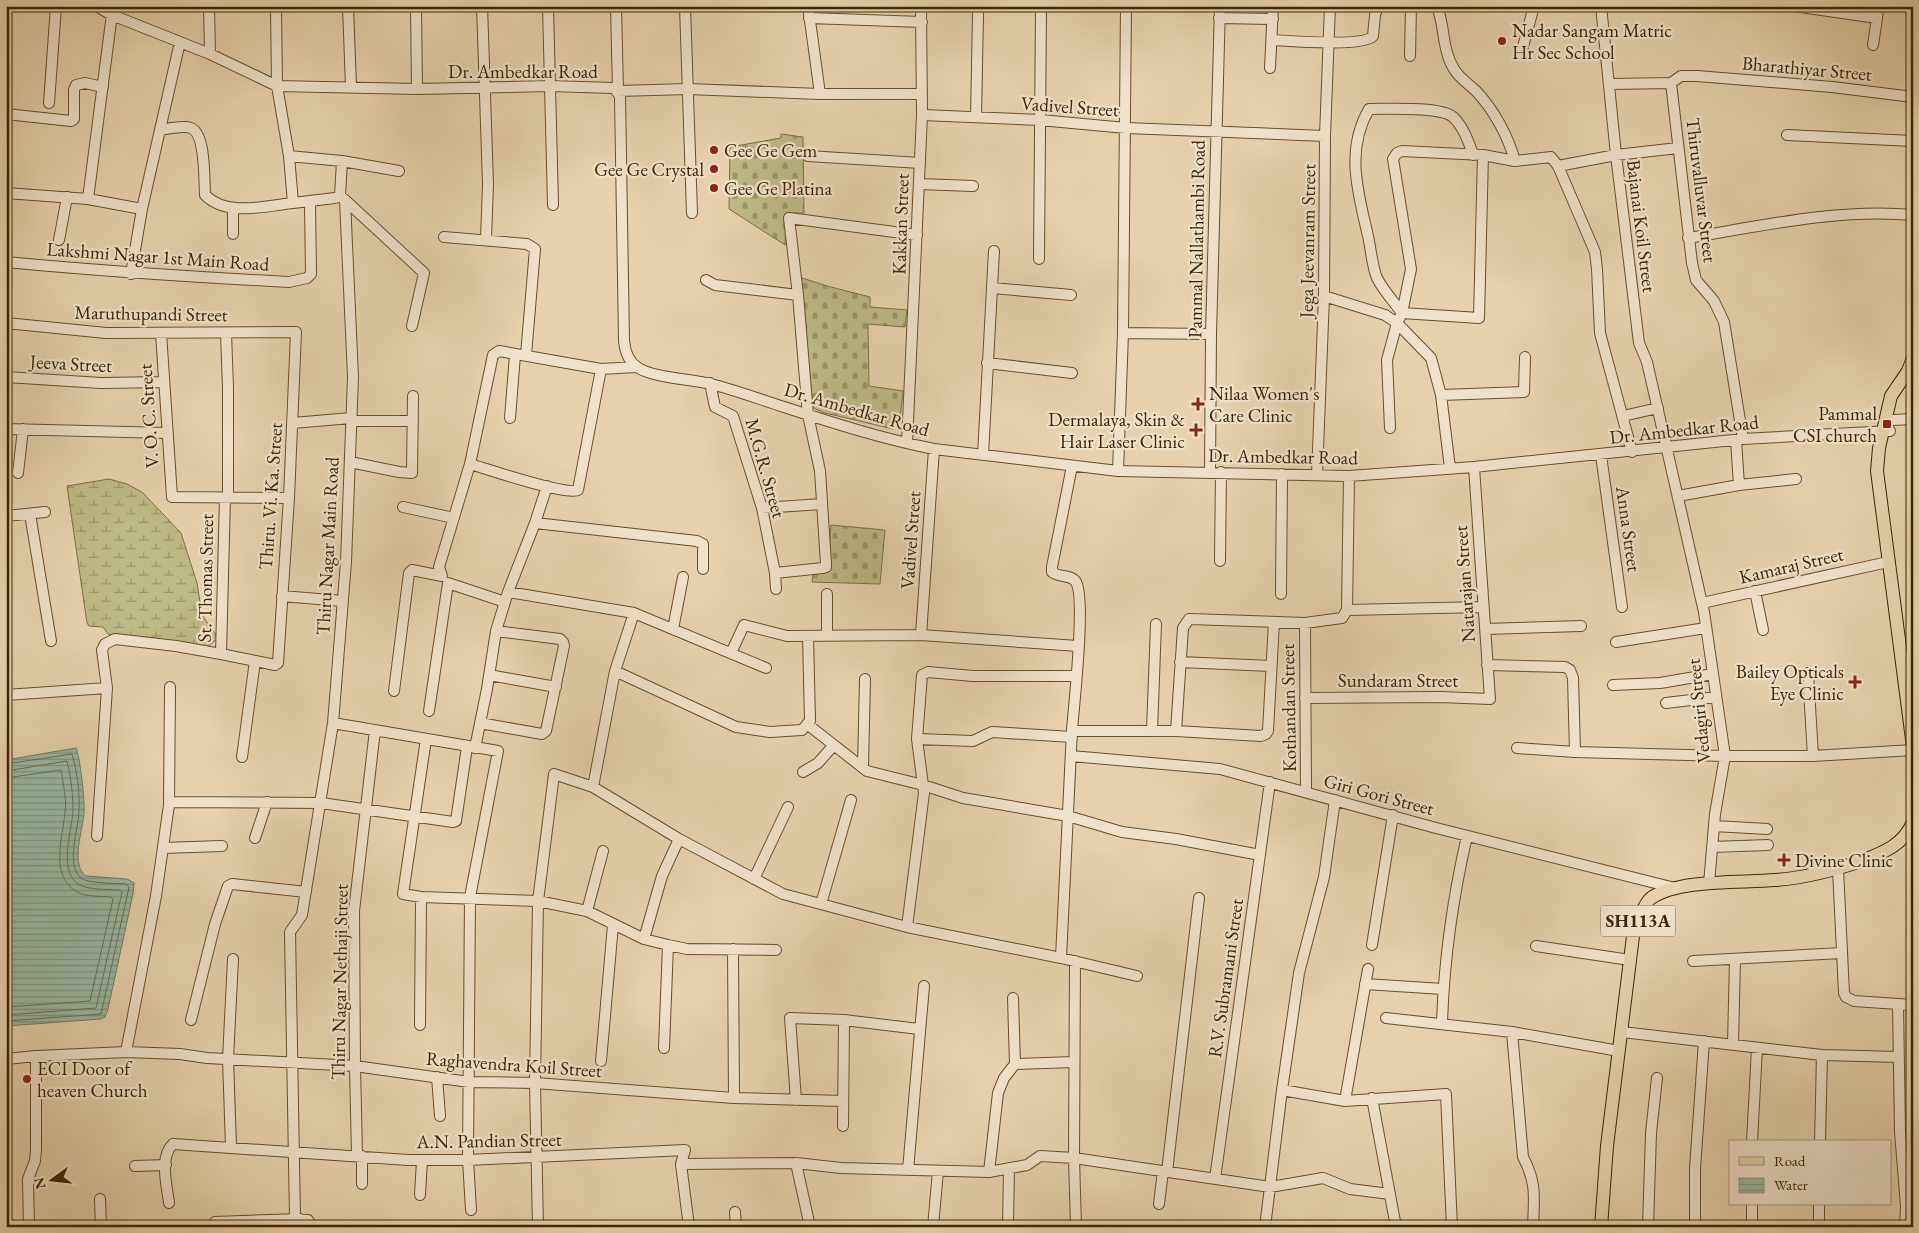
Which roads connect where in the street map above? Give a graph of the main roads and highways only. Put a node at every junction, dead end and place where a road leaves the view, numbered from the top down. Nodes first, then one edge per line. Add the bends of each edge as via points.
1 (1913, 358) edge
2 (1911, 371) edge
3 (1908, 667) edge
4 (1913, 748) edge
5 (1913, 822) edge
6 (1913, 838) edge
7 (1900, 842) junction
8 (1601, 1227) edge

1 - 2 main road
2 - 3 main road via 1891,396 1889,428 1879,448 1877,471 1888,562
3 - 4 main road
5 - 7 main road, SH113A
6 - 7 main road
7 - 8 main road, SH113A via 1885,852 1838,869 1777,880 1675,888 1650,899 1634,928 1607,1146

